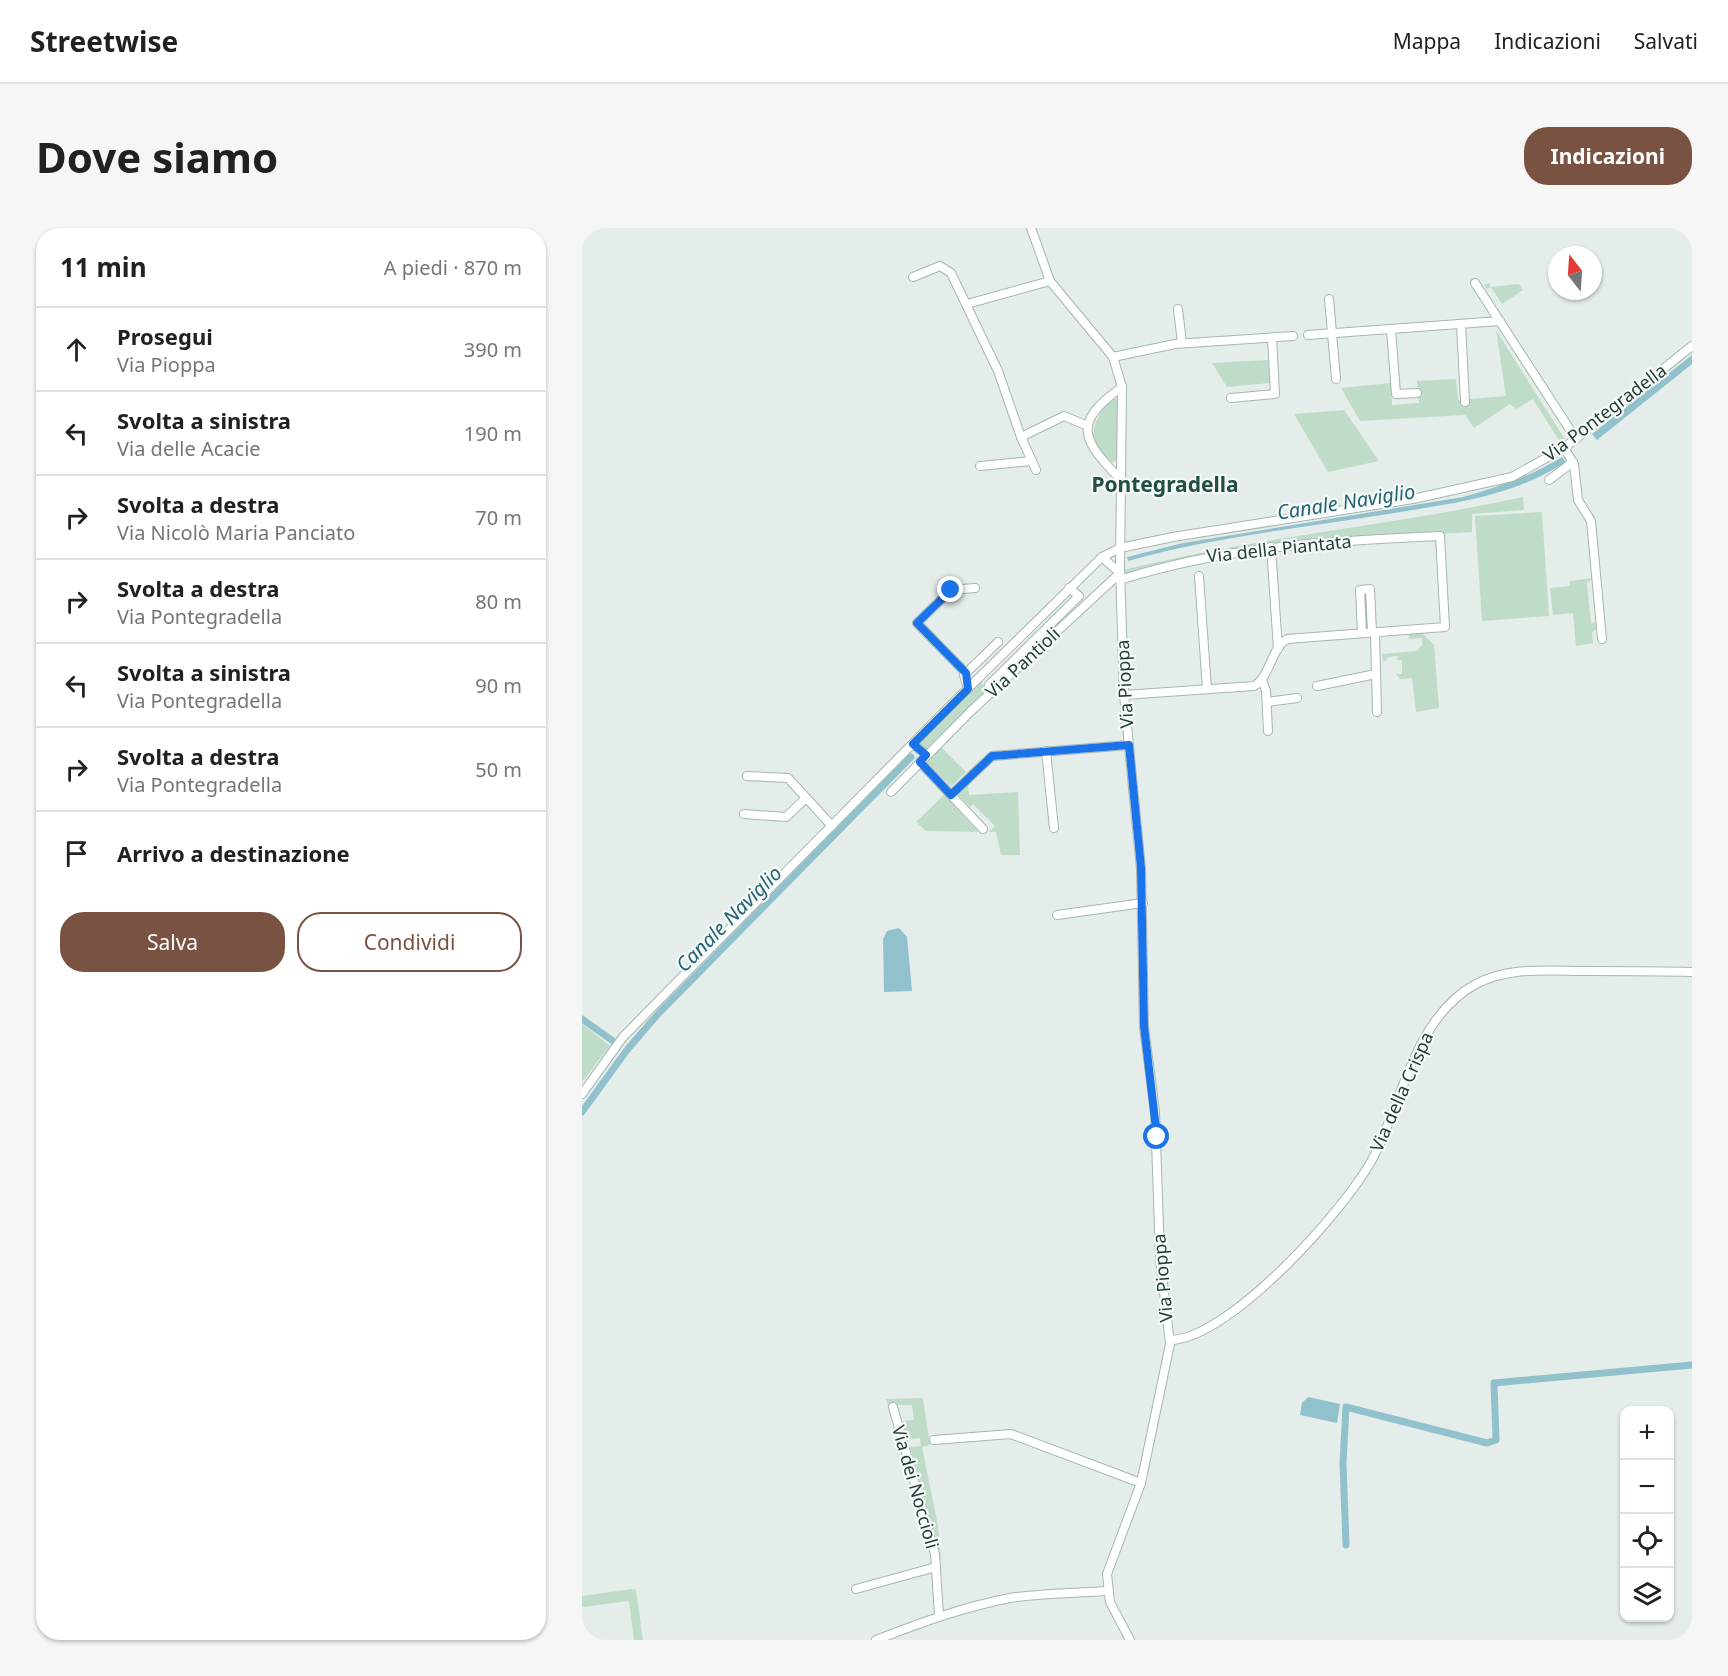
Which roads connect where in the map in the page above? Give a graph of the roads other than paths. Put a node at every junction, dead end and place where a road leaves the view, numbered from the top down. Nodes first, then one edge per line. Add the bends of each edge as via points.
1 (1031, 228) edge
2 (913, 278) dead end
3 (1050, 281) junction
4 (1475, 283) dead end
5 (1329, 299) dead end
6 (967, 304) junction
7 (1178, 309) dead end
8 (1500, 321) junction
9 (1461, 324) junction
10 (1391, 329) junction
11 (1332, 333) junction
12 (1308, 335) dead end
13 (1293, 336) dead end
14 (1272, 338) junction
15 (1182, 343) junction
16 (1692, 346) edge
17 (1113, 357) junction
18 (1336, 379) dead end
19 (1122, 387) junction
20 (1417, 393) dead end
21 (1231, 398) dead end
22 (1465, 402) dead end
23 (1088, 426) junction
24 (1021, 437) junction
25 (1576, 439) junction
26 (1564, 448) junction
27 (1032, 461) junction
28 (1573, 462) junction
29 (980, 465) dead end
30 (1036, 470) dead end
31 (1121, 480) junction
32 (1549, 480) dead end
33 (1271, 547) junction
34 (1117, 550) junction
35 (1102, 557) junction
36 (1199, 576) dead end
37 (1120, 577) junction
38 (975, 588) dead end
39 (1069, 588) junction
40 (1373, 632) junction
41 (1362, 633) junction
42 (1602, 639) dead end
43 (998, 642) dead end
44 (1278, 650) junction
45 (966, 673) junction
46 (1376, 674) junction
47 (981, 676) junction
48 (1262, 680) junction
49 (1317, 686) dead end
50 (991, 687) junction
51 (968, 689) junction
52 (1207, 689) junction
53 (1125, 695) junction
54 (1298, 698) dead end
55 (1267, 702) junction
56 (1377, 712) dead end
57 (1268, 731) dead end
58 (913, 744) junction
59 (1129, 745) junction
60 (1046, 752) junction
61 (926, 755) junction
62 (920, 762) junction
63 (747, 776) dead end
64 (891, 792) dead end
65 (951, 795) junction
66 (806, 798) junction
67 (744, 814) dead end
68 (832, 826) junction
69 (1054, 828) dead end
70 (983, 829) dead end
71 (1143, 903) junction
72 (1057, 915) dead end
73 (1692, 972) edge
74 (582, 1094) edge
75 (1170, 1340) junction
76 (893, 1407) dead end
77 (934, 1440) dead end
78 (1141, 1483) junction
79 (936, 1567) junction
80 (855, 1589) dead end
81 (1107, 1591) junction
82 (939, 1616) junction
83 (876, 1640) edge
84 (1130, 1640) edge

1 - 3 street, Via Pioppa
2 - 6 street via 940,266 951,273
3 - 6 street
3 - 17 street, Via Pioppa
4 - 8 street
5 - 11 street
6 - 24 street via 998,371
7 - 15 street
8 - 9 street
8 - 25 street
9 - 10 street
9 - 22 street
10 - 11 street
10 - 20 street via 1396,394
11 - 12 street
11 - 18 street
13 - 14 street
14 - 15 street
14 - 21 street via 1275,394
15 - 17 street
16 - 25 street, Via Pontegradella
17 - 19 street, Via Pioppa
19 - 23 street via 1098,405
19 - 31 street, Via Pioppa
23 - 24 street via 1064,416
23 - 31 street via 1092,446
24 - 27 street
25 - 26 street, Via Pontegradella
26 - 28 street
26 - 34 street, Via Pontegradella via 1521,473 1473,488 1220,529
27 - 29 street
27 - 30 street
28 - 32 street
28 - 42 street via 1578,500 1591,521
31 - 34 street, Via Pioppa
33 - 37 street, Via della Piantata via 1199,557
33 - 40 street, Via della Piantata via 1440,536 1445,627
33 - 44 street
34 - 35 street, Via Pontegradella
34 - 37 street, Via Pioppa
35 - 37 street
35 - 39 street, Via Pontegradella
36 - 52 street
37 - 50 street, Via Pantioli
37 - 53 street, Via Pioppa
38 - 45 street via 951,590 917,623
39 - 47 street, Via Pontegradella
39 - 50 street via 1079,597
40 - 41 street
40 - 41 street via 1370,589 1360,590
40 - 46 street
41 - 44 street via 1287,639
43 - 45 street
44 - 48 street
45 - 51 street
46 - 49 street
46 - 56 street
47 - 50 street
47 - 51 street, Via Pontegradella
48 - 52 street via 1250,687
48 - 55 street
50 - 61 street, Via Pantioli
51 - 58 street, Via Pontegradella
52 - 53 street
53 - 59 street, Via Pioppa
54 - 55 street
55 - 57 street
58 - 61 street
58 - 68 street, Via Pontegradella
59 - 60 street
59 - 71 street, Via Pioppa
60 - 65 street via 992,756
60 - 69 street
61 - 62 street, Via Pantioli
62 - 64 street, Via Pantioli
62 - 65 street
63 - 66 street via 788,778
65 - 70 street
66 - 67 street via 786,817
66 - 68 street
68 - 74 street, Via Pontegradella via 629,1031
71 - 72 street
71 - 75 street, Via Pioppa via 1144,1026 1155,1112 1160,1258
73 - 75 street, Via della Crispa via 1521,971 1491,978 1467,990 1444,1010 1428,1032 1374,1157 1337,1209 1246,1301 1194,1335
75 - 78 street, Via Pioppa
76 - 79 street, Via dei Noccioli
77 - 78 street via 1011,1434
78 - 81 street, Via Pioppa via 1110,1565
79 - 80 street, Via dei Noccioli
79 - 82 street, Via dei Noccioli
81 - 82 street via 1011,1598
81 - 84 street
82 - 83 street

